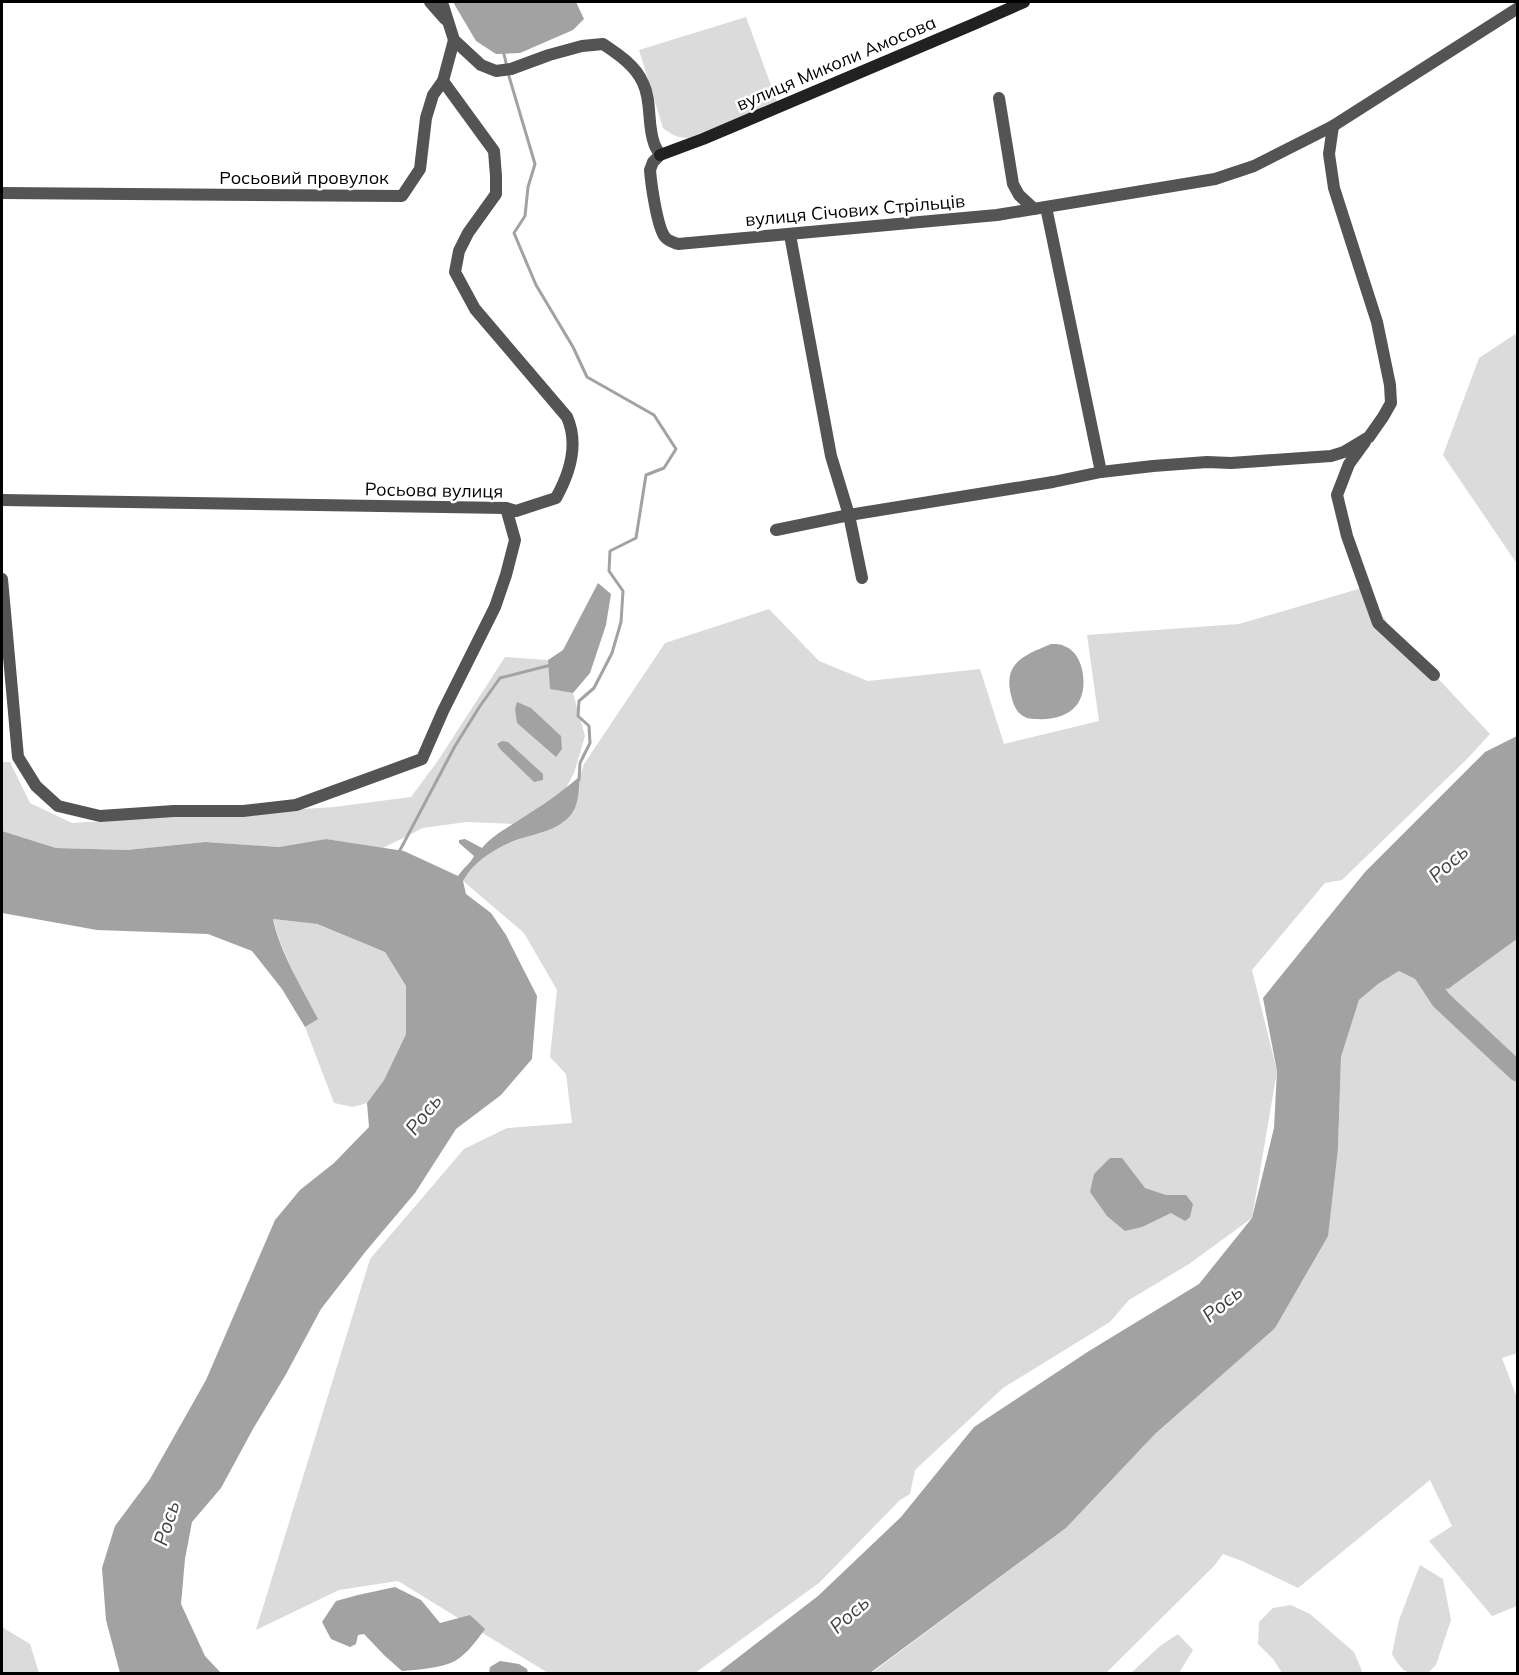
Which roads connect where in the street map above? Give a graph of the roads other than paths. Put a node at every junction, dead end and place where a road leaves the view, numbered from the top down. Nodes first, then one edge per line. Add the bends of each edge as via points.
1 (430, 2) edge
2 (442, 2) edge
3 (1024, 2) edge
4 (1518, 8) edge
5 (448, 22) junction
6 (454, 40) junction
7 (443, 81) junction
8 (999, 98) dead end
9 (1334, 126) junction
10 (660, 156) junction
11 (2, 193) edge
12 (1040, 208) junction
13 (790, 235) junction
14 (1369, 437) junction
15 (1101, 472) junction
16 (2, 500) edge
17 (506, 508) junction
18 (849, 515) junction
19 (776, 530) dead end
20 (862, 578) dead end
21 (2, 579) edge
22 (1434, 675) dead end

1 - 5 street
2 - 5 street
3 - 10 street, вулиця Миколи Амосова
4 - 9 street, вулиця Січових Стрільців
5 - 6 street
6 - 7 street, Росьовий провулок
6 - 10 street via 481,65 496,71 582,46 603,44 634,69 644,83 650,128
7 - 11 street, Росьовий провулок via 433,95 426,118 420,169 402,195
7 - 17 street, Росьова вулиця via 494,151 496,176 496,194 468,232 459,251 456,272 475,309 567,417 572,429 572,460 556,498 516,511
8 - 12 street via 1013,184 1019,195
9 - 12 street, вулиця Січових Стрільців via 1254,166 1215,179
9 - 14 street via 1329,154 1334,188 1377,322 1390,385 1391,403
10 - 13 street, вулиця Січових Стрільців via 653,162 651,180 660,225 672,242
12 - 13 street, вулиця Січових Стрільців
12 - 15 street
13 - 18 street via 831,456
14 - 15 street via 1331,456
14 - 22 street via 1348,464 1337,495 1347,536 1378,623
15 - 18 street
16 - 17 street, Росьова вулиця
17 - 21 street via 515,540 495,607 422,759 296,805 243,811 100,816 58,806 36,786 18,757
18 - 19 street
18 - 20 street

